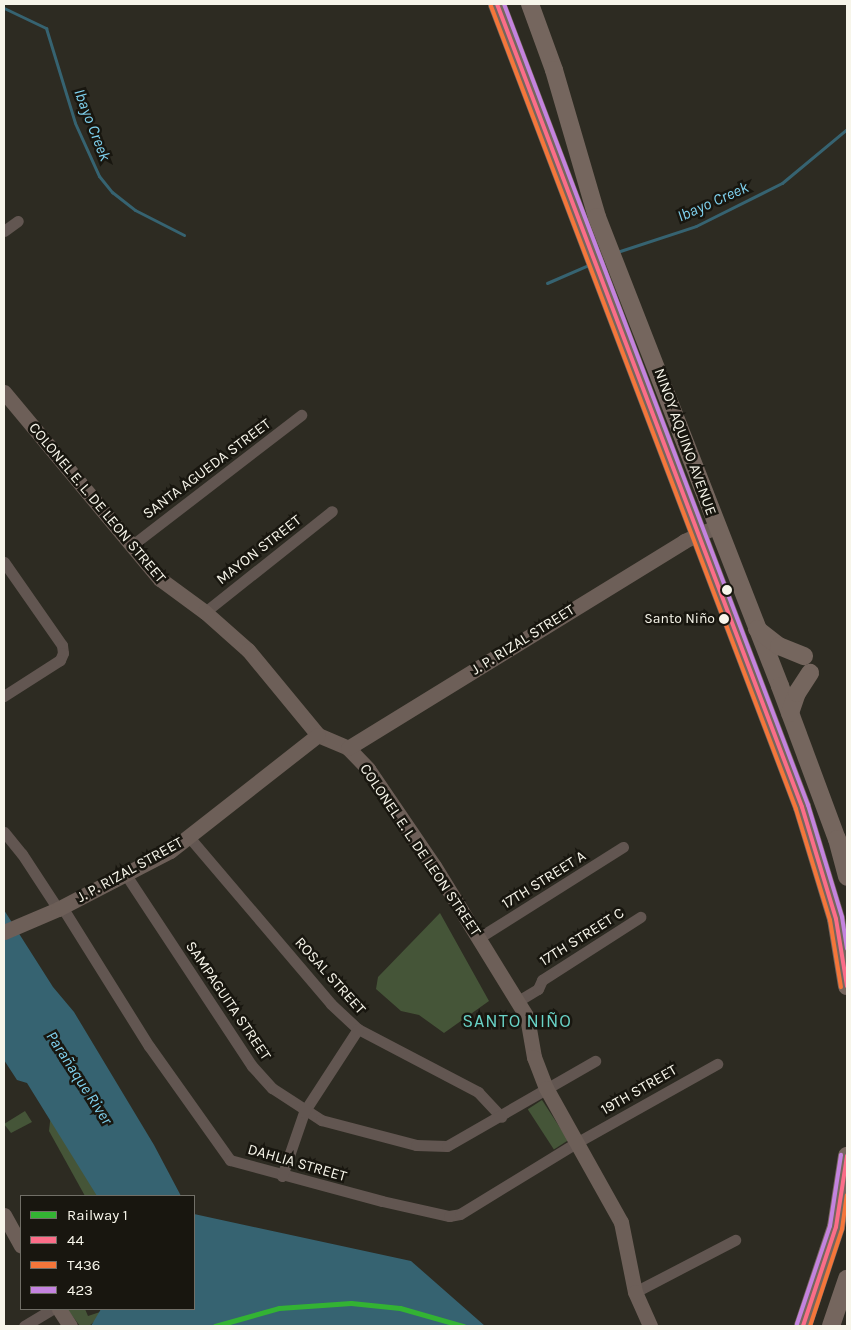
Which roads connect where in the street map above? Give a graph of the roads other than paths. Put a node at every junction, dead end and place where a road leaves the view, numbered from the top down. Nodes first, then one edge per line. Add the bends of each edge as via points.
1 (497, 4) edge
2 (530, 4) edge
3 (18, 220) dead end
4 (4, 231) edge
5 (4, 392) edge
6 (301, 415) dead end
7 (332, 511) dead end
8 (716, 527) junction
9 (699, 533) junction
10 (131, 546) junction
11 (4, 562) edge
12 (205, 612) junction
13 (757, 628) junction
14 (804, 656) dead end
15 (810, 673) dead end
16 (4, 696) edge
17 (790, 713) junction
18 (318, 735) junction
19 (348, 748) junction
20 (4, 832) edge
21 (189, 837) junction
22 (623, 847) dead end
23 (126, 875) junction
24 (847, 877) edge
25 (60, 908) junction
26 (640, 917) dead end
27 (4, 932) edge
28 (480, 937) junction
29 (844, 942) edge
30 (847, 986) edge
31 (518, 1001) junction
32 (358, 1030) junction
33 (595, 1061) dead end
34 (717, 1064) dead end
35 (546, 1088) junction
36 (304, 1112) junction
37 (500, 1117) junction
38 (576, 1143) junction
39 (847, 1156) edge
40 (282, 1176) junction
41 (4, 1215) edge
42 (736, 1240) dead end
43 (20, 1244) edge
44 (847, 1279) edge
45 (635, 1292) junction
46 (815, 1297) junction
47 (839, 1305) junction
48 (50, 1310) edge
49 (60, 1310) edge
50 (24, 1326) edge
51 (70, 1326) edge
52 (650, 1326) edge
53 (803, 1326) edge
54 (831, 1326) edge

1 - 9 main road, NINOY AQUINO AVENUE
2 - 8 main road, NINOY AQUINO AVENUE via 606,241 661,376
3 - 4 street
5 - 10 street, COLONEL E. L. DE LEON STREET
6 - 10 street, SANTA AGUEDA STREET
7 - 12 street, MAYON STREET
8 - 9 street, J. P. RIZAL STREET
8 - 13 main road, NINOY AQUINO AVENUE
9 - 19 street, J. P. RIZAL STREET
9 - 29 main road, NINOY AQUINO AVENUE via 802,807
10 - 12 street, COLONEL E. L. DE LEON STREET via 160,579
11 - 16 street via 62,646 64,654 60,660
12 - 18 street, COLONEL E. L. DE LEON STREET via 248,650
13 - 14 main road via 779,646
13 - 17 main road, NINOY AQUINO AVENUE
15 - 17 main road via 797,693
17 - 24 main road, NINOY AQUINO AVENUE via 837,839
18 - 19 street, COLONEL E. L. DE LEON STREET
18 - 21 street, J. P. RIZAL STREET
19 - 28 street, COLONEL E. L. DE LEON STREET via 368,769
20 - 25 street, DAHLIA STREET
21 - 23 street, J. P. RIZAL STREET
21 - 32 street, ROSAL STREET via 331,1004
22 - 28 street, 17TH STREET A
23 - 25 street, J. P. RIZAL STREET
23 - 36 street, SAMPAGUITA STREET via 252,1066 272,1088
25 - 27 street, J. P. RIZAL STREET
25 - 40 street, DAHLIA STREET via 149,1046 230,1160
26 - 31 street, 17TH STREET C via 542,980 538,989
28 - 31 street, COLONEL E. L. DE LEON STREET
29 - 30 main road, NINOY AQUINO AVENUE
31 - 35 street, COLONEL E. L. DE LEON STREET via 527,1017 534,1057
32 - 36 street
32 - 37 street, ROSAL STREET via 478,1092
33 - 35 street, SAMPAGUITA STREET
34 - 38 street, 19TH STREET
35 - 37 street, SAMPAGUITA STREET
35 - 38 street, COLONEL E. L. DE LEON STREET
36 - 37 street, SAMPAGUITA STREET via 321,1120 416,1145 448,1146
36 - 40 street
38 - 40 street, DAHLIA STREET via 469,1211 449,1216
38 - 45 street, COLONEL E. L. DE LEON STREET via 621,1222
39 - 46 main road via 836,1227
41 - 43 street
42 - 45 street
44 - 47 main road
45 - 52 street, COLONEL E. L. DE LEON STREET
46 - 47 main road
46 - 53 main road
47 - 54 main road
48 - 50 street
49 - 51 street

